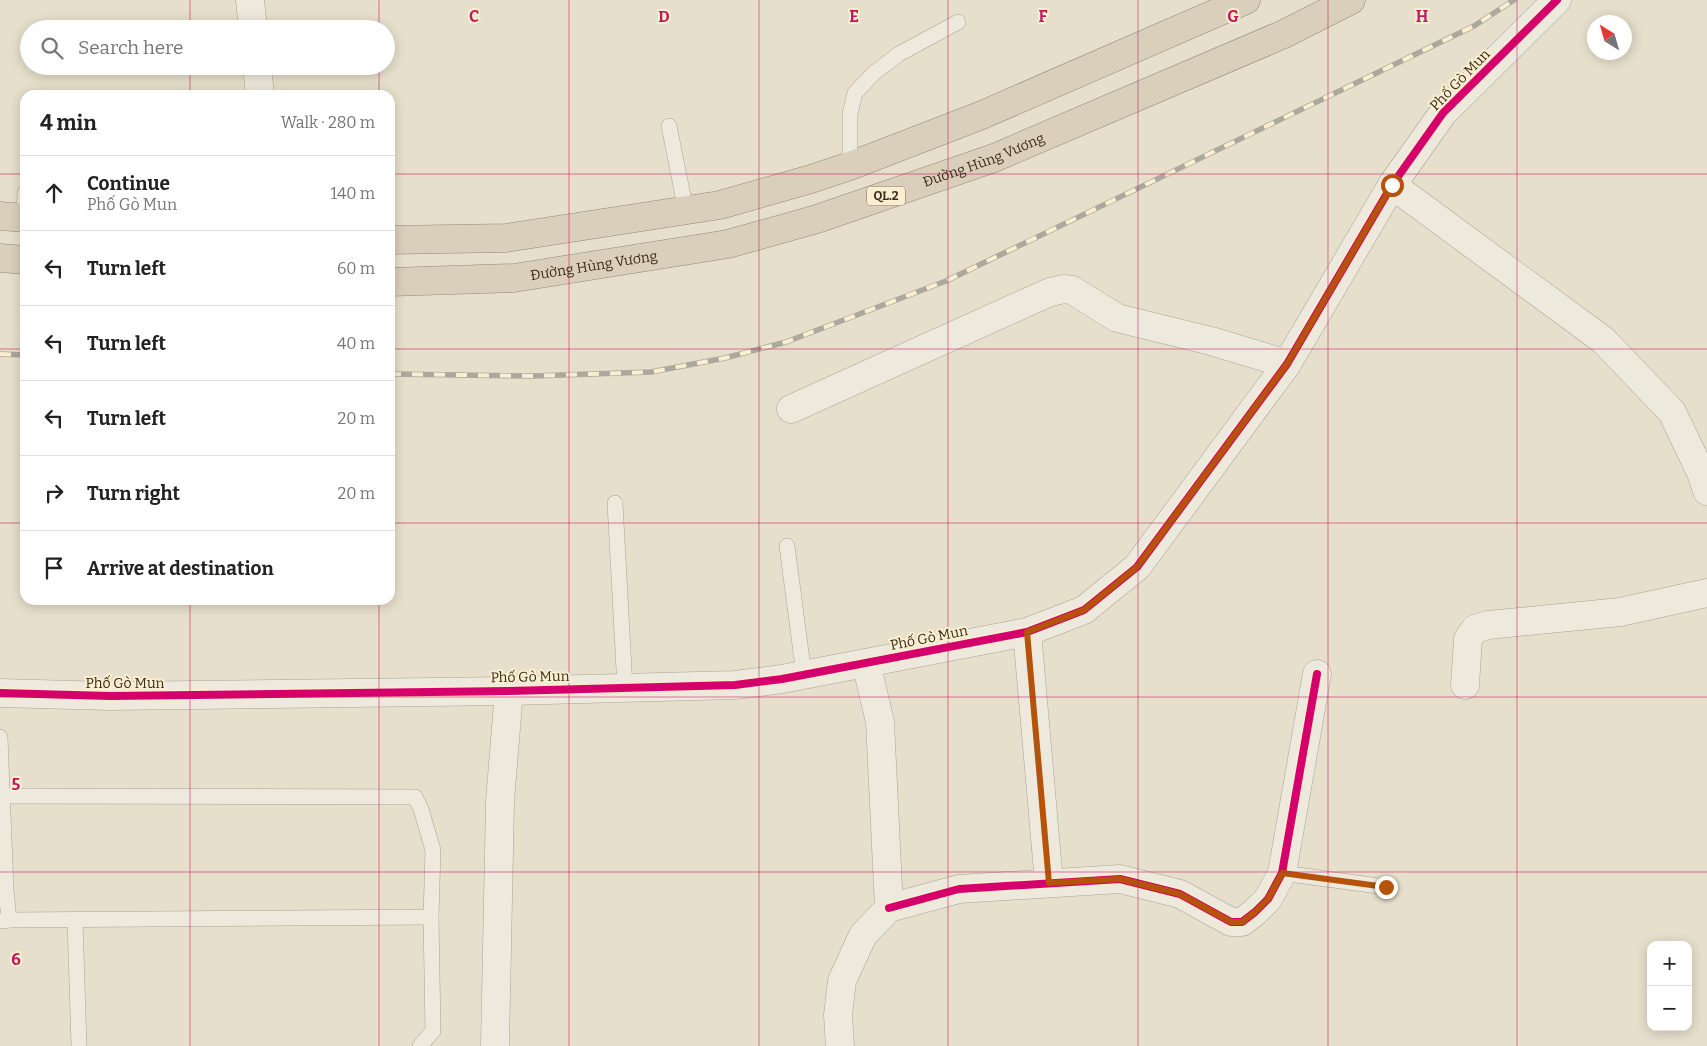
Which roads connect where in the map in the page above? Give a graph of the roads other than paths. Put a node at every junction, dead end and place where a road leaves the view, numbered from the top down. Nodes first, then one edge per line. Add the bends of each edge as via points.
1 (250, 0) edge
2 (1246, 0) edge
3 (1351, 0) edge
4 (1557, 0) edge
5 (252, 20) edge
6 (958, 22) dead end
7 (258, 75) edge
8 (259, 90) edge
9 (669, 126) dead end
10 (850, 166) junction
11 (1392, 185) junction
12 (686, 211) junction
13 (395, 240) edge
14 (0, 258) edge
15 (20, 260) edge
16 (395, 282) edge
17 (1287, 364) junction
18 (791, 409) dead end
19 (1707, 491) edge
20 (615, 503) dead end
21 (787, 546) dead end
22 (1707, 594) edge
23 (1027, 632) junction
24 (866, 663) junction
25 (1317, 674) dead end
26 (804, 675) junction
27 (1465, 685) dead end
28 (625, 688) junction
29 (509, 691) junction
30 (0, 693) edge
31 (0, 737) edge
32 (2, 796) junction
33 (1282, 873) junction
34 (1049, 883) junction
35 (1386, 887) dead end
36 (889, 908) junction
37 (431, 917) junction
38 (75, 920) junction
39 (4, 921) edge
40 (79, 1046) edge
41 (420, 1046) edge
42 (495, 1046) edge
43 (840, 1046) edge

1 - 5 street
2 - 10 highway via 982,115
3 - 16 highway, Đường Hùng Vương / QL.2 via 1284,34 994,158 817,219 728,244 514,278
4 - 11 street, Phố Gò Mun via 1443,113
6 - 10 lane via 899,54 874,72 855,93 850,114
7 - 8 street
9 - 12 lane
10 - 12 highway via 720,205
11 - 17 street, Phố Gò Mun
11 - 19 street via 1603,340 1672,412
12 - 13 highway via 506,238
14 - 15 highway
17 - 18 street via 1117,318 1072,290 1064,289 1050,292
17 - 23 street, Phố Gò Mun via 1137,567 1084,610
20 - 28 lane
21 - 26 lane
22 - 27 street via 1620,612 1475,629 1468,639
23 - 24 street, Phố Gò Mun
23 - 34 street
24 - 26 street, Phố Gò Mun
24 - 36 street via 880,722
25 - 33 street
26 - 28 street, Phố Gò Mun via 736,685
28 - 29 street, Phố Gò Mun
29 - 30 street, Phố Gò Mun via 110,696
29 - 42 street via 500,801
31 - 32 lane
32 - 37 lane via 415,797 433,850
32 - 39 lane
33 - 34 street via 1268,899 1242,922 1231,922 1180,894 1120,879
33 - 35 lane
34 - 36 street via 959,889
36 - 43 street via 863,935 842,981 838,1015
37 - 38 lane
37 - 41 lane via 433,1031
38 - 39 lane
38 - 40 lane

